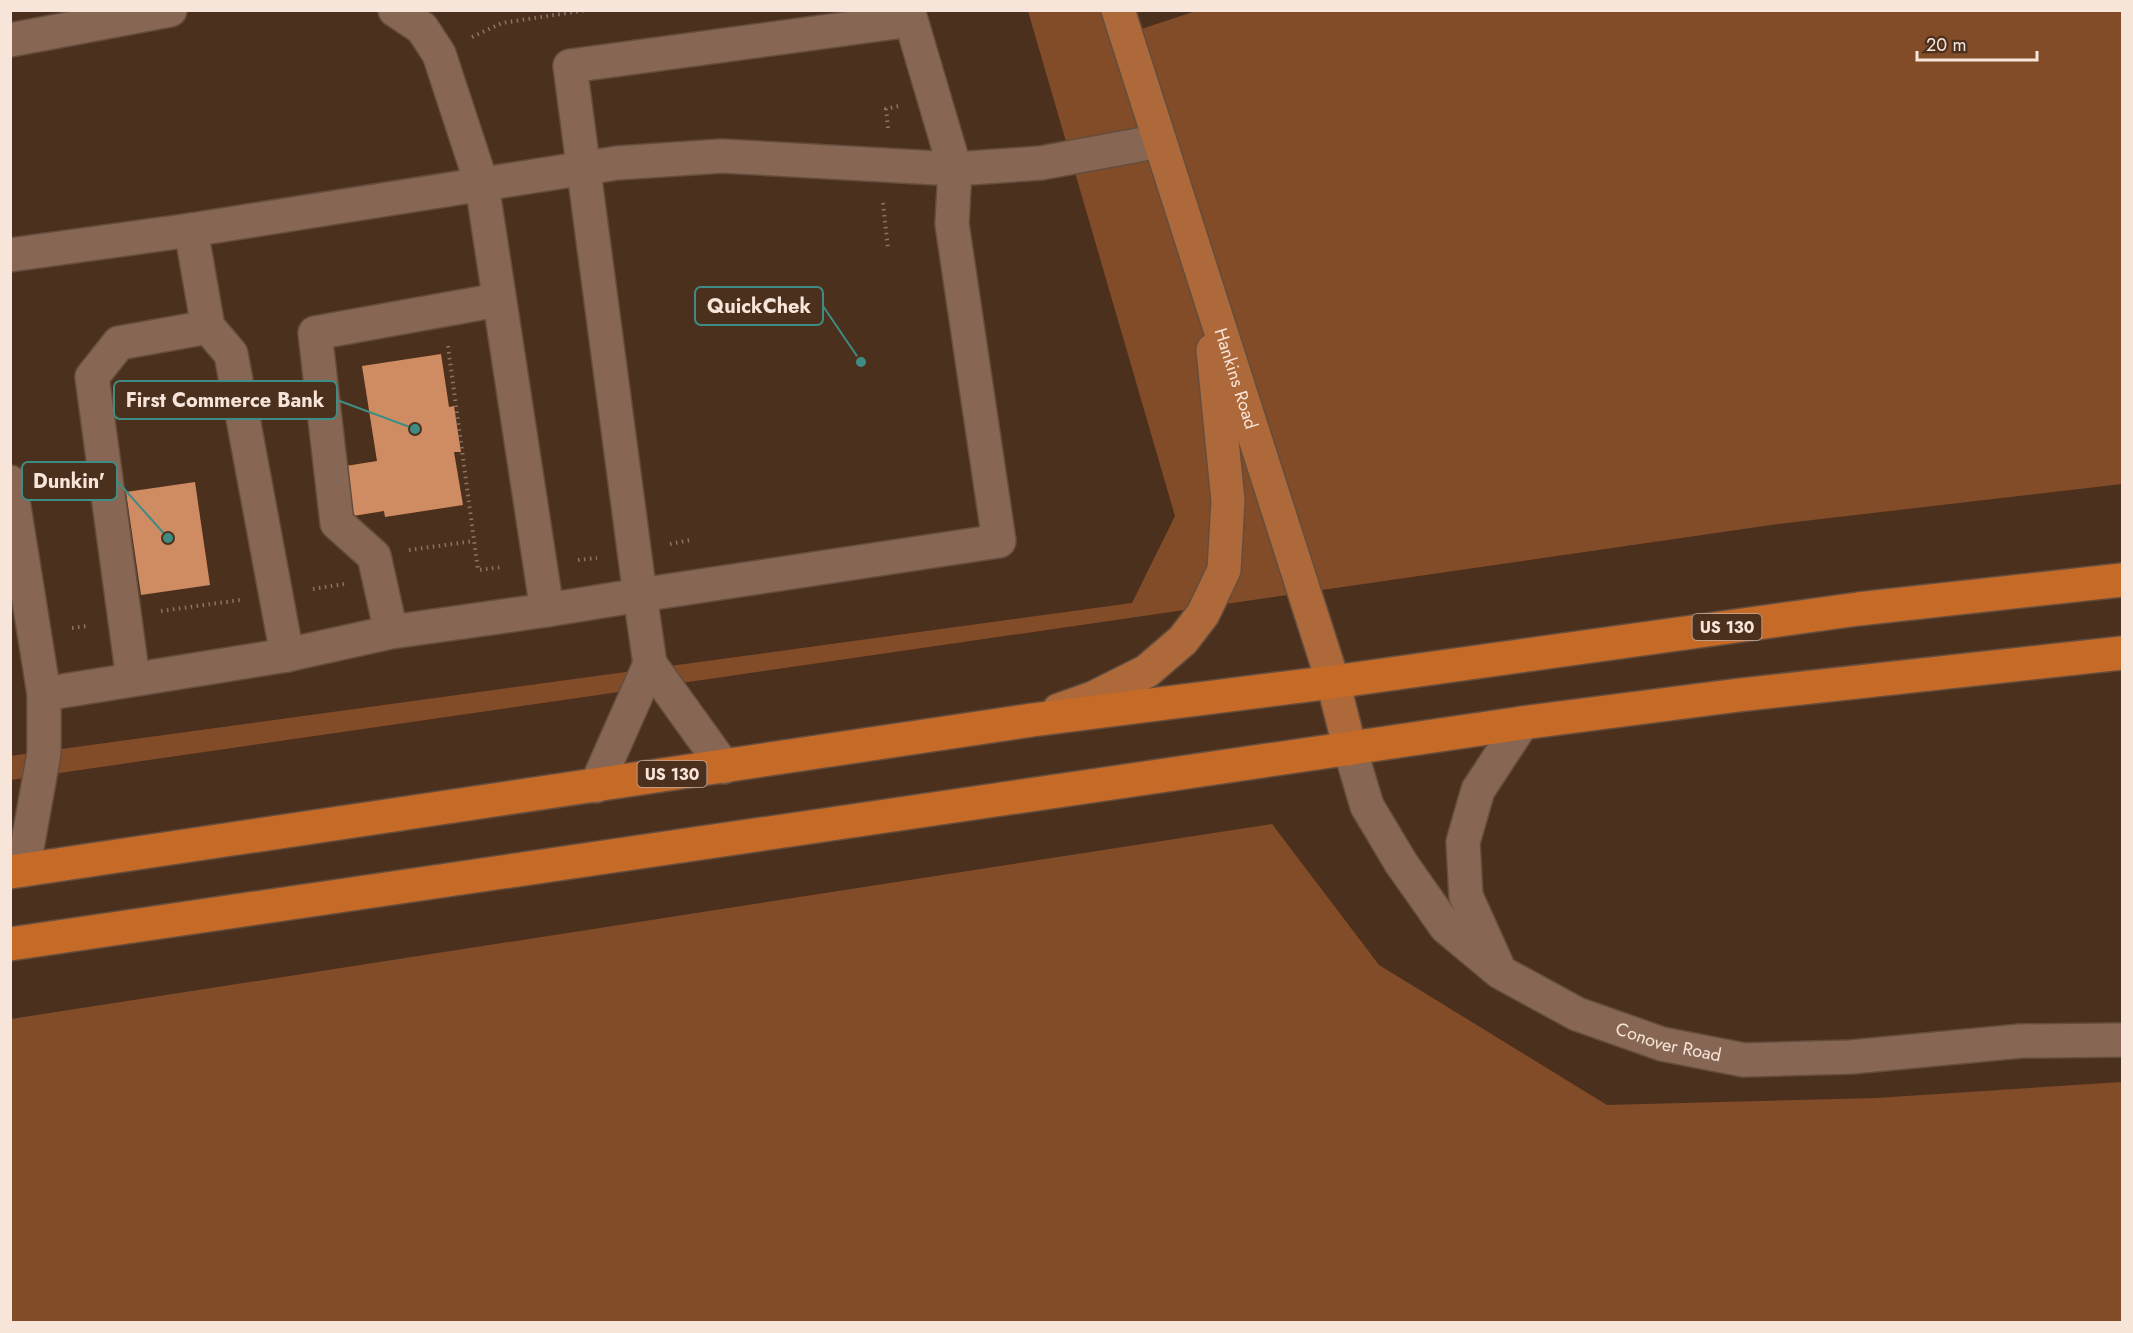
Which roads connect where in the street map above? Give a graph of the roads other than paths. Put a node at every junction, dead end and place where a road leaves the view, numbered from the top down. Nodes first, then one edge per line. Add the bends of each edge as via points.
1 (170, 10) edge
2 (395, 10) edge
3 (1118, 10) edge
4 (10, 40) edge
5 (1160, 141) junction
6 (584, 168) junction
7 (955, 169) junction
8 (482, 184) junction
9 (191, 230) junction
10 (10, 255) edge
11 (1206, 283) junction
12 (498, 300) junction
13 (208, 327) junction
14 (10, 482) edge
15 (2122, 580) edge
16 (640, 595) junction
17 (547, 610) junction
18 (391, 632) junction
19 (2122, 653) edge
20 (286, 655) junction
21 (650, 664) junction
22 (133, 679) junction
23 (1333, 682) junction
24 (44, 694) junction
25 (1032, 720) junction
26 (1522, 723) junction
27 (1350, 749) junction
28 (724, 767) junction
29 (596, 786) junction
30 (17, 871) edge
31 (10, 944) edge
32 (1500, 972) junction
33 (2122, 1040) edge

1 - 4 street
2 - 8 street via 422,28 439,54
3 - 5 main road, Hankins Road
5 - 7 street via 1041,163
5 - 11 main road, Hankins Road
6 - 7 street via 723,156
6 - 7 street via 570,66 910,20
6 - 8 street
6 - 16 street
7 - 16 street via 952,224 999,541
8 - 9 street
8 - 12 street
9 - 10 street
9 - 13 street
11 - 23 main road, Hankins Road
11 - 25 main road via 1228,501 1224,570 1203,614 1183,640 1147,671 1093,698
12 - 17 street
12 - 18 street via 315,333 337,523 374,556
13 - 20 street via 231,354
13 - 22 street via 119,343 92,377
14 - 24 street
15 - 23 highway, US 130 via 1857,609
16 - 17 street
16 - 21 street
17 - 18 street
18 - 20 street
19 - 26 highway
20 - 22 street
21 - 28 street
21 - 29 street
22 - 24 street
23 - 25 highway, US 130
23 - 27 main road, Hankins Road
24 - 30 street via 44,753
25 - 28 highway, US 130
26 - 27 highway
26 - 32 street via 1478,790 1463,842 1466,896
27 - 31 highway
27 - 32 street, Conover Road via 1367,806 1401,863 1446,927
28 - 29 highway, US 130
29 - 30 highway, US 130
32 - 33 street, Conover Road via 1577,1014 1662,1044 1744,1060 1851,1057 2021,1041

